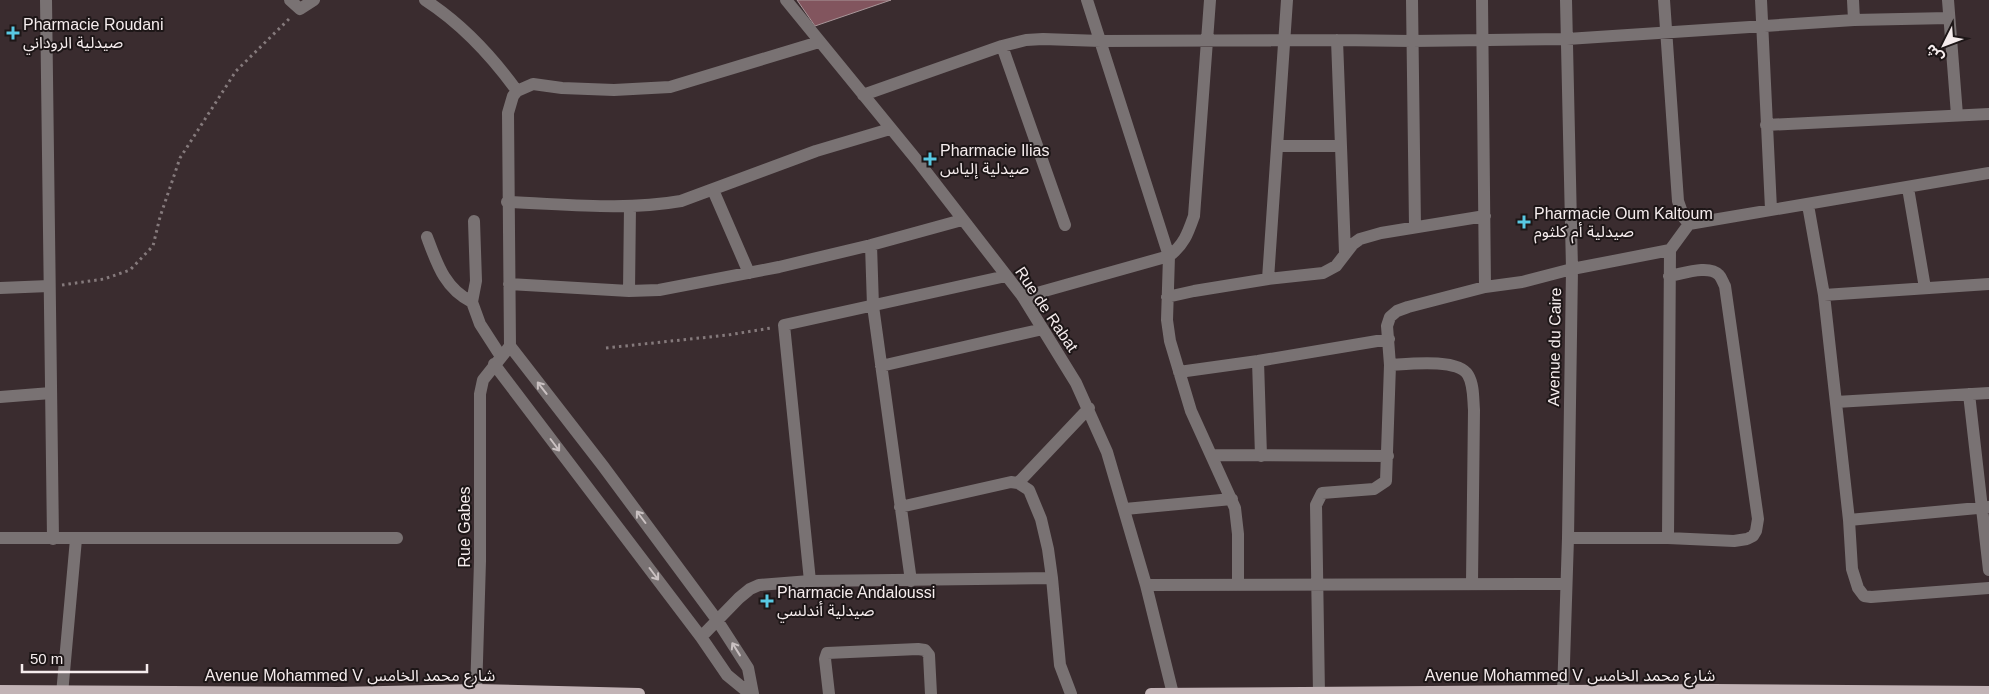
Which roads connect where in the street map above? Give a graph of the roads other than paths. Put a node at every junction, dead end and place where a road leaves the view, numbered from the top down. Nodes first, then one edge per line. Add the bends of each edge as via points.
1 (46, 0) edge
2 (314, 0) edge
3 (425, 0) edge
4 (786, 0) edge
5 (1087, 0) edge
6 (1210, 0) edge
7 (1287, 0) edge
8 (1412, 0) edge
9 (1482, 0) edge
10 (1566, 0) edge
11 (1664, 0) edge
12 (1761, 0) edge
13 (1853, 0) edge
14 (1948, 0) edge
15 (295, 5) edge
16 (1949, 18) junction
17 (1854, 20) junction
18 (1762, 27) junction
19 (1666, 34) junction
20 (1567, 39) junction
21 (1284, 40) junction
22 (1337, 40) junction
23 (1482, 40) junction
24 (1101, 41) junction
25 (1208, 41) junction
26 (1412, 41) junction
27 (819, 42) junction
28 (1002, 46) junction
29 (517, 91) junction
30 (863, 95) junction
31 (1989, 114) edge
32 (1958, 115) junction
33 (1766, 125) junction
34 (890, 128) junction
35 (1277, 146) junction
36 (1341, 146) junction
37 (1989, 173) edge
38 (1908, 188) junction
39 (713, 190) junction
40 (508, 202) junction
41 (1808, 205) junction
42 (630, 206) junction
43 (1771, 209) junction
44 (1485, 216) junction
45 (962, 220) junction
46 (474, 221) dead end
47 (1689, 224) junction
48 (1065, 225) dead end
49 (1415, 227) junction
50 (427, 237) dead end
51 (870, 246) junction
52 (1670, 250) junction
53 (1345, 253) junction
54 (1169, 256) junction
55 (1572, 269) junction
56 (748, 273) junction
57 (1006, 276) junction
58 (1669, 276) junction
59 (1268, 279) junction
60 (509, 284) junction
61 (1989, 284) edge
62 (49, 286) junction
63 (1485, 287) junction
64 (0, 288) edge
65 (1925, 288) junction
66 (629, 291) junction
67 (1824, 295) junction
68 (1023, 297) junction
69 (1167, 297) junction
70 (472, 302) junction
71 (873, 306) junction
72 (1043, 329) junction
73 (1389, 339) junction
74 (510, 346) junction
75 (497, 360) junction
76 (1258, 361) junction
77 (1390, 365) junction
78 (881, 366) junction
79 (1179, 372) junction
80 (51, 393) junction
81 (1989, 393) edge
82 (1969, 394) junction
83 (0, 398) edge
84 (1836, 402) junction
85 (1089, 408) junction
86 (1211, 455) junction
87 (1261, 456) junction
88 (1388, 456) junction
89 (1018, 483) junction
90 (1232, 499) junction
91 (900, 507) junction
92 (1986, 507) edge
93 (1125, 509) junction
94 (1849, 520) junction
95 (0, 538) edge
96 (397, 538) dead end
97 (1568, 538) junction
98 (1668, 538) junction
99 (53, 539) junction
100 (76, 539) junction
101 (1989, 570) edge
102 (1052, 578) junction
103 (810, 581) junction
104 (911, 581) junction
105 (1472, 583) junction
106 (1146, 584) junction
107 (1238, 584) junction
108 (1565, 584) junction
109 (1317, 585) junction
110 (1989, 588) edge
111 (717, 620) junction
112 (701, 637) junction
113 (0, 691) edge
114 (62, 692) edge
115 (476, 692) edge
116 (1989, 692) edge
117 (1319, 693) edge
118 (1563, 693) edge
119 (639, 694) edge
120 (752, 694) edge
121 (829, 694) edge
122 (931, 694) edge
123 (1071, 694) edge
124 (1151, 694) edge
125 (1173, 694) edge

1 - 62 street
2 - 15 street
3 - 29 street via 481,46
4 - 27 street, Rue de Rabat
5 - 24 street
6 - 25 street
7 - 21 street
8 - 26 street
9 - 23 street
10 - 20 street, Avenue du Caire
11 - 19 street
12 - 18 street
13 - 17 street
14 - 16 street
16 - 17 street
16 - 32 street
17 - 18 street
18 - 19 street
18 - 33 street
19 - 20 street
19 - 47 street via 1678,201
20 - 23 street
20 - 55 street, Avenue du Caire
21 - 22 street
21 - 25 street
21 - 35 street
22 - 26 street
22 - 36 street
23 - 26 street
23 - 44 street
24 - 25 street
24 - 28 street via 1044,39
24 - 54 street
25 - 54 street via 1194,216 1187,238
26 - 49 street
27 - 29 street via 670,87 614,90 532,84
27 - 30 street, Rue de Rabat
28 - 30 street
28 - 48 street
29 - 40 street via 508,113
30 - 34 street, Rue de Rabat
31 - 32 street
32 - 33 street
33 - 43 street
34 - 39 street via 816,150
34 - 45 street, Rue de Rabat
35 - 36 street
35 - 59 street
36 - 53 street
37 - 38 street
38 - 41 street
38 - 65 street
39 - 42 street via 681,201
39 - 56 street
40 - 42 street
40 - 60 street
41 - 43 street
41 - 67 street
42 - 66 street
43 - 47 street
44 - 49 street
44 - 63 street
45 - 51 street
45 - 57 street, Rue de Rabat
46 - 70 street via 476,281
47 - 52 street
49 - 53 street via 1360,239
50 - 70 street via 441,273 459,296
51 - 56 street
51 - 71 street
52 - 55 street
52 - 58 street
53 - 59 street via 1336,266 1324,273
54 - 68 street
54 - 69 street
55 - 63 street via 1522,282
55 - 97 street, Avenue du Caire
56 - 66 street via 659,290
57 - 68 street, Rue de Rabat
57 - 71 street
58 - 98 street
58 - 98 street via 1712,271 1719,275 1725,286 1758,519 1756,531 1747,540
59 - 69 street
60 - 66 street
60 - 74 street
61 - 65 street
62 - 64 street
62 - 80 street
63 - 73 street via 1397,311 1387,326
65 - 67 street
67 - 84 street
68 - 72 street, Rue de Rabat
69 - 79 street via 1166,320
70 - 75 street
71 - 78 street
71 - 103 street via 784,326
72 - 78 street
72 - 85 street, Rue de Rabat
73 - 76 street
73 - 77 street
74 - 75 street, Rue Gabes
111 -> 74 street
75 -> 112 street
75 - 115 street, Rue Gabes via 480,386
76 - 79 street
76 - 87 street
77 - 88 street
77 - 105 street via 1441,364 1458,367 1468,374 1474,410
78 - 91 street
79 - 86 street via 1191,411
80 - 83 street
80 - 99 street
81 - 82 street
82 - 84 street
82 - 92 street
84 - 94 street
85 - 89 street
85 - 93 street, Rue de Rabat via 1108,452
86 - 87 street
86 - 90 street
87 - 88 street
88 - 109 street via 1386,481 1380,486 1327,491 1318,498
89 - 91 street
89 - 102 street via 1030,490 1035,501
90 - 93 street
90 - 107 street via 1238,534
91 - 104 street
92 - 94 street
92 - 101 street
93 - 106 street, Rue de Rabat
94 - 110 street via 1852,569 1864,596
95 - 99 street
96 - 100 street
97 - 98 street
97 - 108 street, Avenue du Caire
99 - 100 street
100 - 114 street
102 - 104 street
102 - 123 street via 1060,665
103 - 104 street
103 - 111 street via 755,587
105 - 108 street
105 - 109 street
106 - 107 street
106 - 125 street, Rue de Rabat
107 - 109 street
108 - 118 street, Avenue du Caire
109 - 117 street
111 - 112 street
120 -> 111 street via 748,668
112 - 120 street via 727,675
113 - 114 main road, Avenue Mohammed V شارع محمد الخامس
114 - 115 main road, Avenue Mohammed V شارع محمد الخامس
115 - 119 main road, Avenue Mohammed V شارع محمد الخامس
116 - 118 main road, Avenue Mohammed V شارع محمد الخامس via 1714,690
117 - 118 main road, Avenue Mohammed V شارع محمد الخامس
117 - 125 main road, Avenue Mohammed V شارع محمد الخامس
121 - 122 street via 824,659 827,654 918,649 929,655
124 - 125 main road, Avenue Mohammed V شارع محمد الخامس

